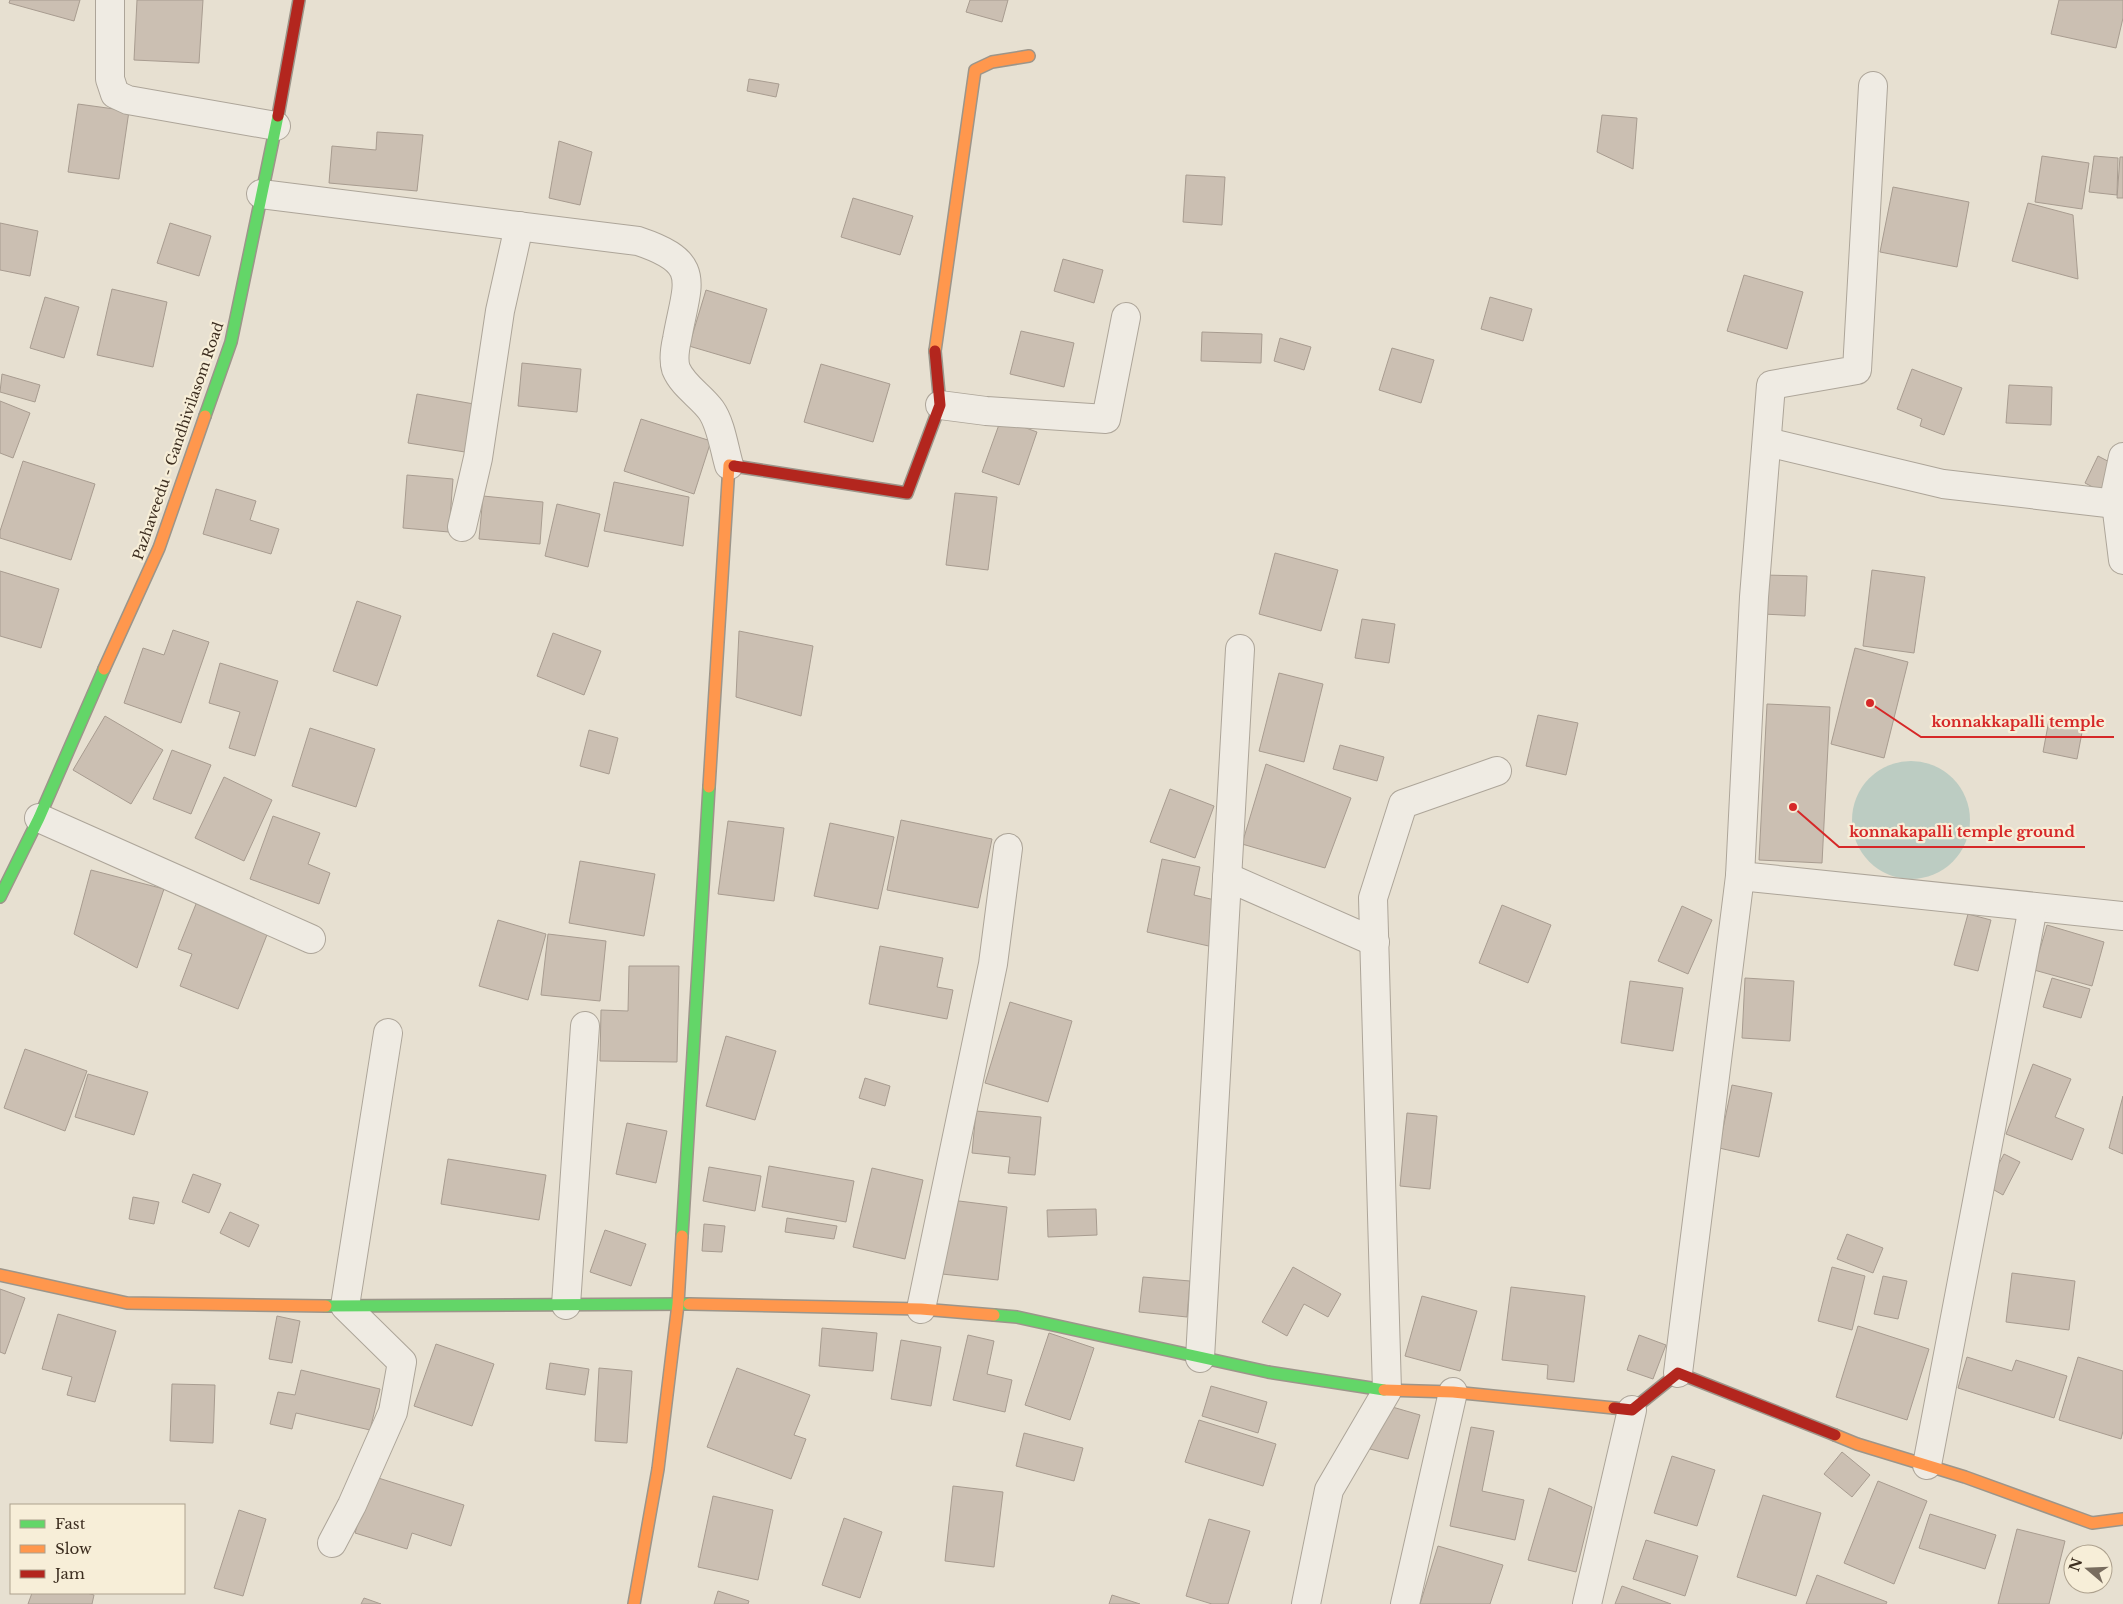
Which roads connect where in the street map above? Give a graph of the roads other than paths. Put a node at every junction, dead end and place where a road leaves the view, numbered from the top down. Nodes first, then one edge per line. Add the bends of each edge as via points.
1 (110, 0) edge
2 (299, 0) edge
3 (1029, 56) dead end
4 (1873, 86) dead end
5 (276, 126) junction
6 (260, 194) junction
7 (519, 226) junction
8 (1126, 317) dead end
9 (940, 405) junction
10 (1767, 442) junction
11 (2123, 457) edge
12 (729, 464) junction
13 (2116, 504) junction
14 (462, 527) dead end
15 (2123, 560) edge
16 (1240, 649) dead end
17 (1497, 771) dead end
18 (39, 818) junction
19 (1008, 848) dead end
20 (1740, 876) junction
21 (1227, 877) junction
22 (0, 897) edge
23 (2033, 907) junction
24 (2123, 916) edge
25 (311, 939) dead end
26 (1375, 942) junction
27 (585, 1026) dead end
28 (388, 1033) dead end
29 (0, 1275) edge
30 (678, 1304) junction
31 (566, 1305) junction
32 (345, 1306) junction
33 (921, 1309) junction
34 (1200, 1358) junction
35 (1678, 1373) junction
36 (1387, 1391) junction
37 (1453, 1392) junction
38 (1632, 1410) junction
39 (1927, 1465) junction
40 (2123, 1519) edge
41 (332, 1543) dead end
42 (634, 1604) edge
43 (1306, 1604) edge
44 (1405, 1604) edge
45 (1587, 1604) edge

1 - 5 street via 110,79 115,94 128,100
2 - 5 street, Pazhaveedu - Gandhivilasom Road
3 - 9 street via 992,62 975,70 934,355
4 - 10 street via 1857,370 1772,385
5 - 6 street, Pazhaveedu - Gandhivilasom Road
6 - 7 street
6 - 18 street, Pazhaveedu - Gandhivilasom Road via 231,342 162,539
7 - 12 street via 638,241 667,253 684,267 687,279 676,345 676,367 680,377 711,410
7 - 14 street via 500,311 478,458
8 - 9 street via 1106,419
9 - 12 street via 907,493
10 - 13 street via 1943,484
10 - 20 street via 1754,597
11 - 13 street
12 - 30 street
13 - 15 street
16 - 21 street
17 - 26 street via 1403,804 1373,898
18 - 22 street, Pazhaveedu - Gandhivilasom Road
18 - 25 street
19 - 33 street via 993,964
20 - 23 street
20 - 35 street
21 - 26 street
21 - 34 street
23 - 24 street
23 - 39 street
26 - 36 street
27 - 31 street
28 - 32 street
29 - 32 street via 126,1303
30 - 31 street
30 - 33 street
30 - 42 street via 658,1469
31 - 32 street
32 - 41 street via 402,1362 392,1412
33 - 34 street via 1017,1317
34 - 36 street
35 - 38 street
35 - 39 street via 1856,1444
36 - 37 street
36 - 43 street via 1329,1490
37 - 38 street
37 - 44 street
38 - 45 street
39 - 40 street via 2092,1523

